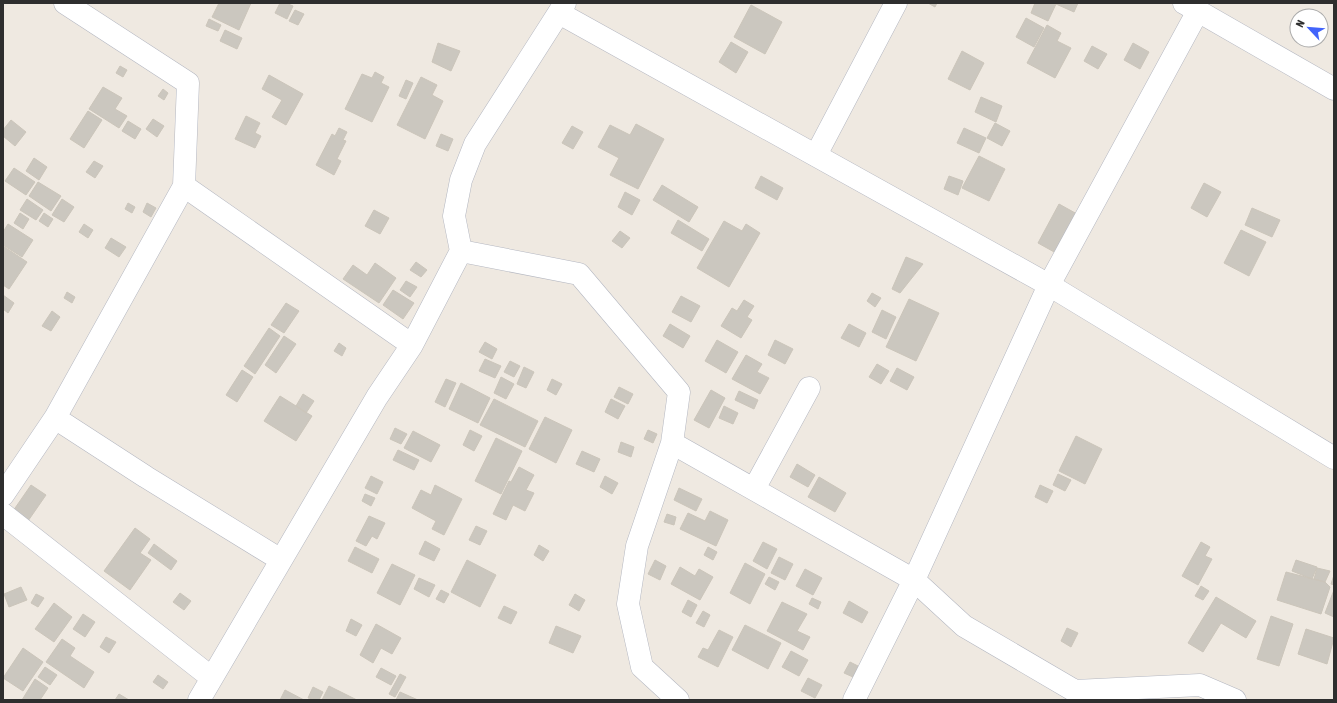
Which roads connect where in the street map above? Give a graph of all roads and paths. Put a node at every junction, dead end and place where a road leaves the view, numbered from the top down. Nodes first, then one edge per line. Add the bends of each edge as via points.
1 (65, 3) edge
2 (896, 3) edge
3 (1191, 7) edge
4 (562, 8) edge
5 (1334, 89) edge
6 (816, 155) junction
7 (184, 186) junction
8 (461, 251) junction
9 (1050, 285) junction
10 (412, 345) junction
11 (809, 388) dead end
12 (55, 418) junction
13 (672, 442) junction
14 (1334, 458) edge
15 (754, 489) junction
16 (3, 495) edge
17 (3, 514) edge
18 (281, 560) junction
19 (914, 580) junction
20 (212, 678) junction
21 (199, 700) edge
22 (678, 700) edge
23 (854, 700) edge
24 (1235, 700) edge

1 - 7 street via 188,83
2 - 6 street
3 - 5 street
3 - 9 street
4 - 6 street
4 - 8 street via 475,144 461,180 454,216
6 - 9 street
7 - 10 street
7 - 12 street
8 - 10 street
8 - 13 street via 579,274 679,392
9 - 14 street
9 - 19 street
10 - 18 street via 377,397
11 - 15 street
12 - 16 street
12 - 18 street
13 - 15 street
13 - 22 street via 637,546 628,604 642,667
15 - 19 street
17 - 20 street
18 - 20 street
19 - 23 street
19 - 24 street via 964,626 1076,691 1200,685
20 - 21 street

